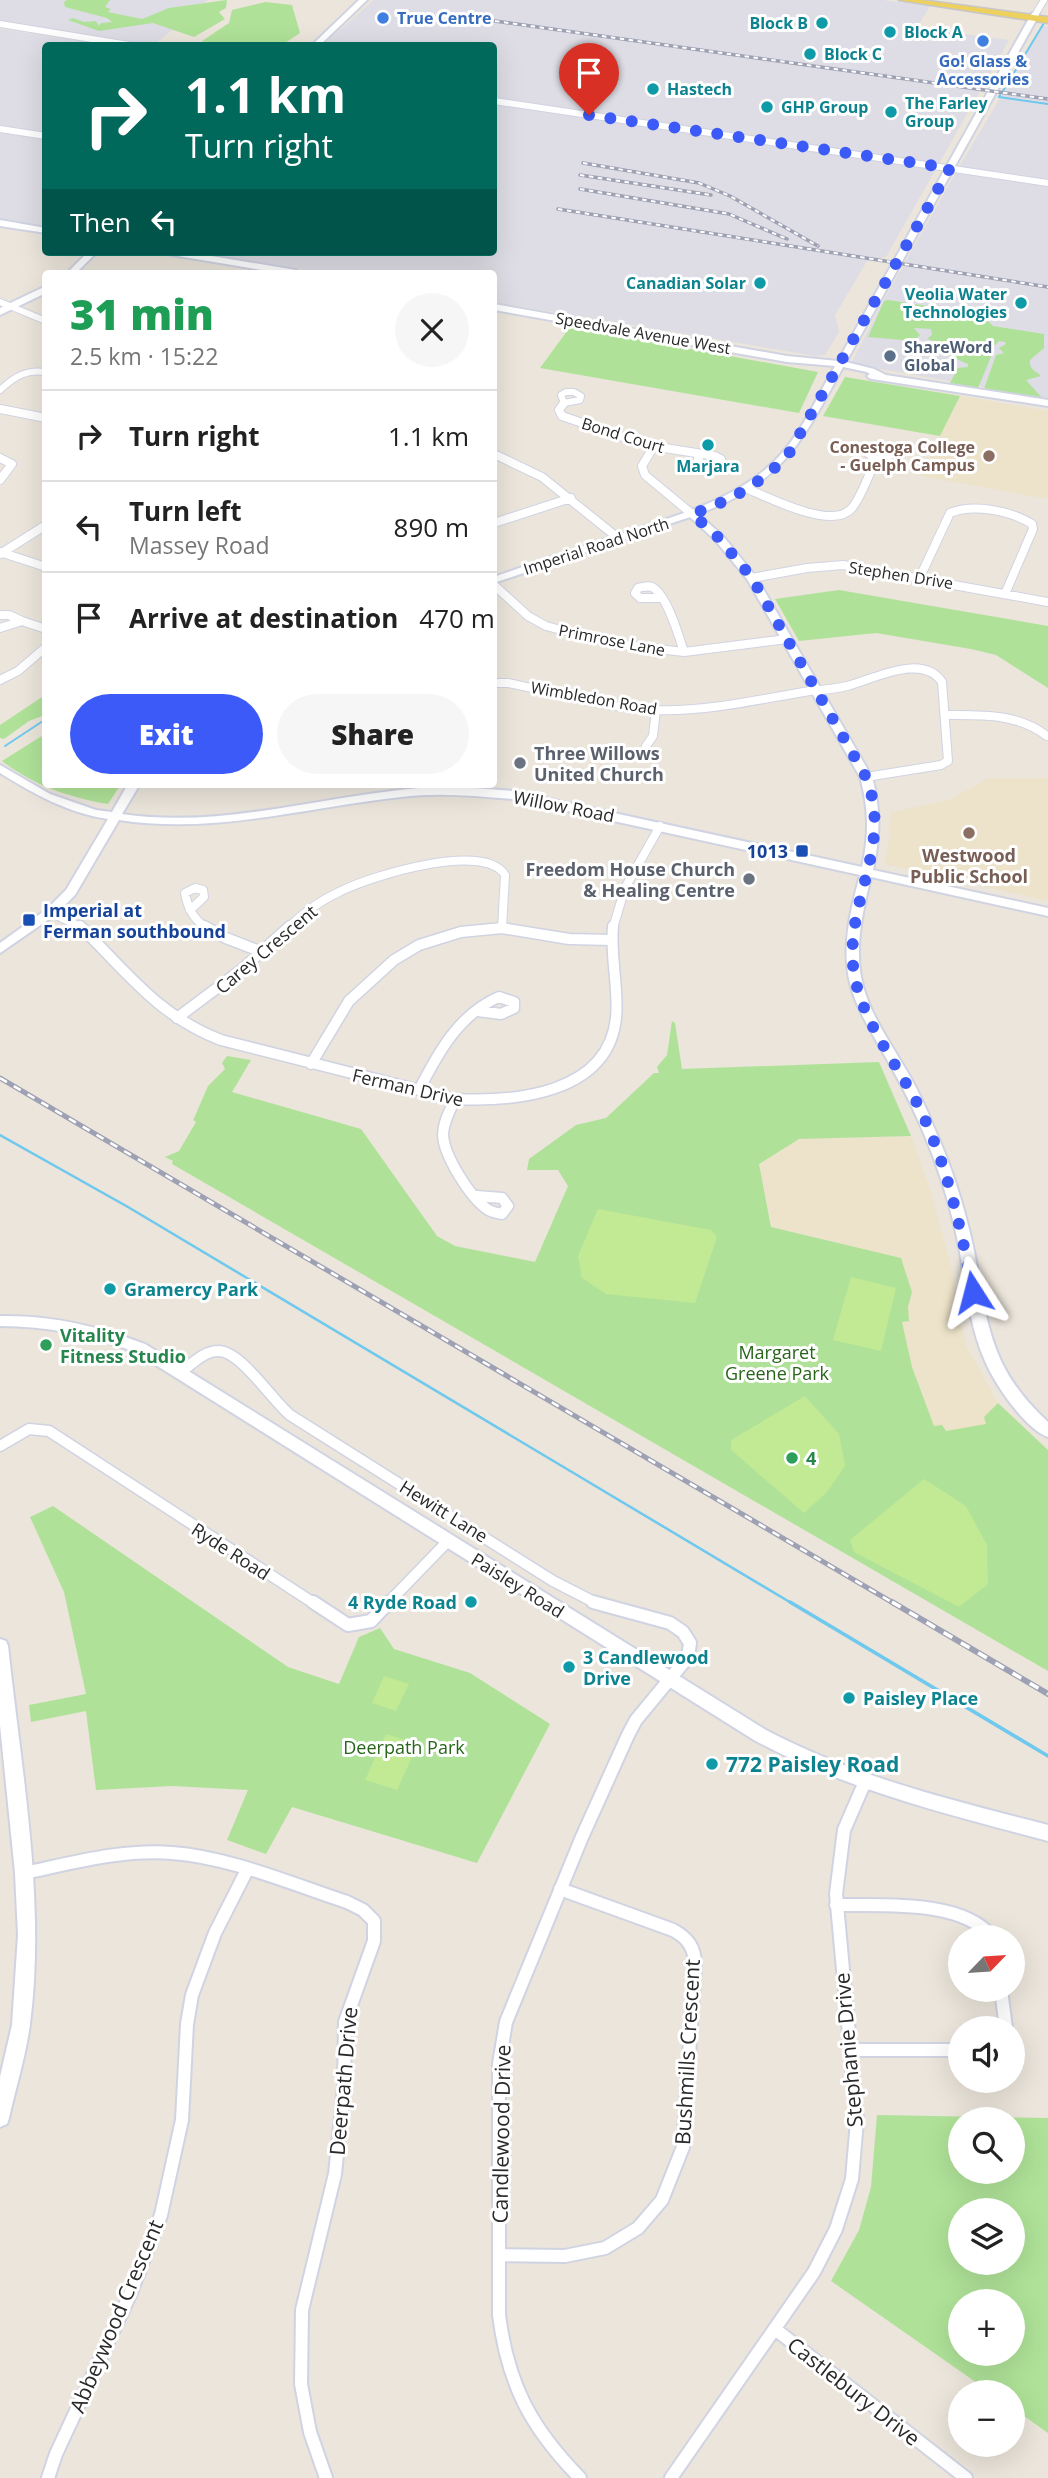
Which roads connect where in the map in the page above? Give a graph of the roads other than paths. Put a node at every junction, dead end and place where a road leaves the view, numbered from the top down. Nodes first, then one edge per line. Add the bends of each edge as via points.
1 (363, 0) edge
2 (903, 0) edge
3 (1044, 0) edge
4 (1034, 17) junction
5 (1048, 19) edge
6 (0, 24) edge
7 (110, 42) edge
8 (318, 42) edge
9 (497, 101) edge
10 (0, 129) edge
11 (42, 135) edge
12 (950, 168) junction
13 (1048, 183) edge
14 (0, 223) edge
15 (42, 230) edge
16 (89, 256) edge
17 (196, 256) edge
18 (74, 270) edge
19 (278, 270) edge
20 (42, 291) edge
21 (0, 302) edge
22 (11, 307) junction
23 (497, 308) edge
24 (0, 312) edge
25 (42, 319) edge
26 (837, 367) junction
27 (42, 372) edge
28 (0, 390) edge
29 (564, 403) dead end
30 (1048, 403) edge
31 (0, 409) edge
32 (42, 417) edge
33 (654, 446) junction
34 (700, 454) dead end
35 (497, 456) edge
36 (0, 458) edge
37 (502, 458) junction
38 (876, 460) dead end
39 (497, 462) edge
40 (0, 480) edge
41 (748, 489) junction
42 (571, 498) junction
43 (692, 514) junction
44 (497, 522) edge
45 (42, 527) edge
46 (618, 538) junction
47 (1, 553) edge
48 (42, 566) edge
49 (920, 577) junction
50 (752, 578) junction
51 (497, 581) edge
52 (497, 585) edge
53 (1005, 594) junction
54 (660, 598) dead end
55 (1048, 602) edge
56 (0, 615) edge
57 (22, 621) junction
58 (0, 628) edge
59 (42, 628) edge
60 (787, 639) junction
61 (42, 650) edge
62 (684, 652) junction
63 (0, 681) edge
64 (497, 683) edge
65 (817, 691) junction
66 (656, 710) junction
67 (946, 715) junction
68 (1047, 736) edge
69 (646, 746) dead end
70 (0, 768) edge
71 (866, 777) junction
72 (132, 788) edge
73 (404, 788) edge
74 (117, 816) junction
75 (660, 825) junction
76 (867, 872) junction
77 (190, 910) dead end
78 (51, 912) junction
79 (1048, 912) edge
80 (502, 928) junction
81 (612, 940) junction
82 (0, 949) edge
83 (262, 952) junction
84 (478, 1011) dead end
85 (177, 1018) junction
86 (311, 1064) junction
87 (419, 1090) junction
88 (455, 1099) junction
89 (477, 1196) dead end
90 (0, 1321) edge
91 (181, 1372) junction
92 (1048, 1431) edge
93 (0, 1446) edge
94 (448, 1541) junction
95 (0, 1646) edge
96 (671, 1679) junction
97 (864, 1784) junction
98 (1048, 1833) edge
99 (247, 1870) junction
100 (24, 1873) junction
101 (560, 1889) junction
102 (836, 1905) junction
103 (984, 1925) edge
104 (851, 2050) junction
105 (948, 2050) edge
106 (0, 2118) edge
107 (499, 2255) junction
108 (775, 2329) junction
109 (48, 2478) edge
110 (326, 2478) edge
111 (580, 2478) edge
112 (671, 2478) edge
113 (966, 2478) edge

1 - 8 street
2 - 4 main road
3 - 4 street, Imperial Road North
4 - 5 main road
4 - 12 street, Imperial Road North
6 - 7 street
9 - 12 street
10 - 11 street
12 - 13 street
12 - 26 street, Imperial Road North
14 - 15 street
16 - 18 street
17 - 19 street
20 - 22 street
21 - 22 street
22 - 24 street
22 - 25 street
23 - 26 street, Speedvale Avenue West
26 - 30 street, Speedvale Avenue West
26 - 41 street, Imperial Road North via 788,455
27 - 28 street via 18,373
29 - 33 street, Bond Court via 559,411 562,416
31 - 32 street
33 - 34 street, Bond Court
33 - 43 street via 642,466 645,475
35 - 37 street
36 - 40 street via 12,464
37 - 39 street
37 - 42 street via 533,471
38 - 41 street via 846,514 811,513
41 - 43 street, Imperial Road North
42 - 44 street
42 - 46 street
43 - 46 street, Imperial Road North
43 - 50 street
45 - 47 street
46 - 51 street, Imperial Road North
47 - 48 street
49 - 50 street, Stephen Drive via 833,565
49 - 53 street, Stephen Drive
49 - 53 street via 954,510 967,508 1024,519 1032,529
50 - 60 street
52 - 62 street, Primrose Lane via 528,616 553,629 615,644
53 - 55 street, Stephen Drive
54 - 62 street
56 - 57 street
57 - 58 street
57 - 59 street
60 - 62 street, Primrose Lane
60 - 65 street
61 - 63 street
64 - 66 street, Wimbledon Road
65 - 66 street, Wimbledon Road
65 - 67 street, Wimbledon Road via 848,686 881,672 921,670 942,682
65 - 71 street
66 - 69 street via 653,736
67 - 68 street via 1016,719 1037,726
67 - 71 street, Wimbledon Road via 948,761
70 - 74 street, Willow Road via 55,799
71 - 76 street via 877,821
72 - 74 street
73 - 74 street, Willow Road via 223,821 163,822
73 - 75 street, Willow Road via 513,795
74 - 78 street via 78,882
75 - 76 street, Willow Road
75 - 81 street, Ferman Drive via 620,900
76 - 79 street, Willow Road
76 - 92 street via 853,953 860,995 939,1151 965,1247 979,1327 993,1363
77 - 83 street via 209,930
78 - 82 street
78 - 85 street, Ferman Drive via 80,926 152,1000
80 - 81 street via 569,939
80 - 83 street, Carey Crescent via 502,867 490,861 457,862 406,869 345,889 309,910
80 - 86 street via 438,938 394,960 349,1000
81 - 88 street, Ferman Drive via 616,1020 612,1037 593,1065 541,1094 503,1101
83 - 85 street, Carey Crescent
84 - 87 street via 446,1040
85 - 86 street, Ferman Drive via 220,1040
86 - 87 street, Ferman Drive
87 - 88 street, Ferman Drive
88 - 89 street via 444,1124 444,1145
90 - 91 street, Paisley Road via 89,1330 140,1348
91 - 94 street, Paisley Road
91 - 96 street, Hewitt Lane via 204,1352 222,1349 232,1353 280,1408 590,1602 656,1617 676,1627 689,1639 691,1648
93 - 94 street, Ryde Road via 20,1431 49,1431 348,1625 371,1621
94 - 96 street, Paisley Road
95 - 100 street
96 - 97 street, Paisley Road via 786,1751
96 - 101 street, Candlewood Drive via 628,1735
97 - 98 street, Paisley Road
97 - 102 street, Stephanie Drive via 844,1830
99 - 100 street, Deerpath Drive via 189,1854 156,1854 111,1856
99 - 109 street, Abbeywood Crescent via 215,1933 192,1995 182,2120 161,2215
99 - 110 street, Deerpath Drive via 365,1911 376,1929 345,2020 337,2162 300,2324 307,2423
100 - 106 street via 22,2025
101 - 107 street, Candlewood Drive via 502,2042
101 - 107 street, Bushmills Crescent via 673,1930 693,1947 683,2147 666,2196 638,2228 610,2245 587,2253
102 - 103 street via 919,1909 975,1919
102 - 104 street, Stephanie Drive
104 - 105 street
104 - 108 street, Stephanie Drive via 857,2121 852,2179 825,2251
107 - 111 street, Candlewood Drive via 499,2315 506,2367 541,2437
108 - 112 street, Stephanie Drive
108 - 113 street, Castlebury Drive

